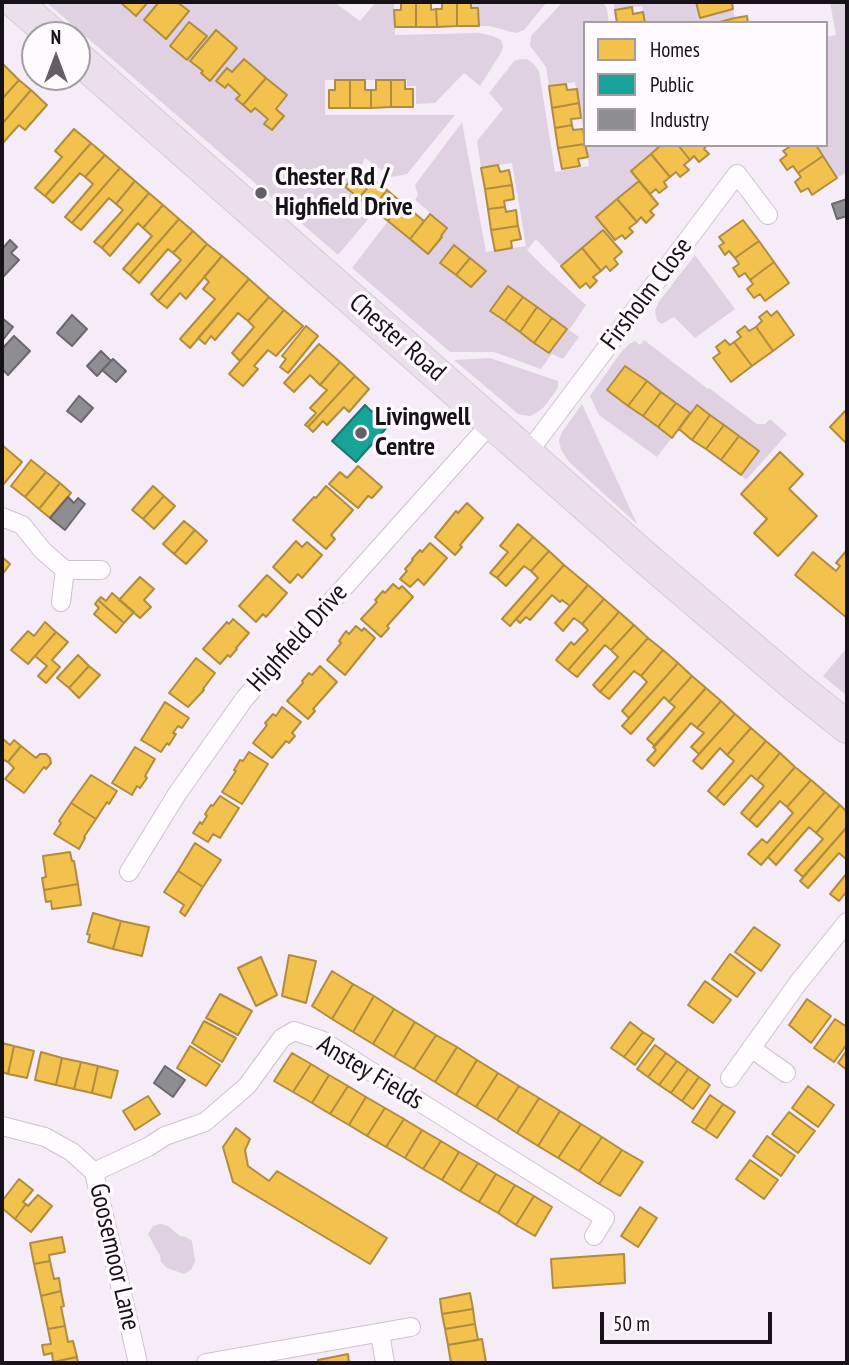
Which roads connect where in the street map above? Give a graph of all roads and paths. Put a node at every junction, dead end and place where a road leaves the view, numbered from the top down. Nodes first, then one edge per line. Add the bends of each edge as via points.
1 (15, 2) edge
2 (36, 21) edge
3 (91, 69) edge
4 (768, 215) dead end
5 (492, 422) junction
6 (527, 454) junction
7 (2, 517) edge
8 (65, 570) junction
9 (102, 570) dead end
10 (61, 602) dead end
11 (847, 727) edge
12 (129, 872) dead end
13 (847, 922) edge
14 (751, 1048) junction
15 (786, 1073) dead end
16 (730, 1078) dead end
17 (2, 1126) edge
18 (94, 1172) junction
19 (594, 1236) dead end
20 (411, 1327) dead end
21 (380, 1333) junction
22 (138, 1363) edge
23 (206, 1363) edge
24 (385, 1363) edge

1 - 2 highway
3 - 5 highway, Chester Road
4 - 6 street, Firsholm Close via 737,174
5 - 6 highway, Chester Road
5 - 12 street, Highfield Drive via 245,698
6 - 11 highway, Chester Road
7 - 8 street via 22,526
8 - 9 street
8 - 10 street
13 - 14 street
14 - 15 street
14 - 16 street
17 - 18 street, Goosemoor Lane via 45,1137
18 - 19 street, Anstey Fields via 165,1136 205,1122 247,1086 282,1038 294,1031 321,1040 605,1218
18 - 22 street, Goosemoor Lane
20 - 21 street
21 - 23 street
21 - 24 street

